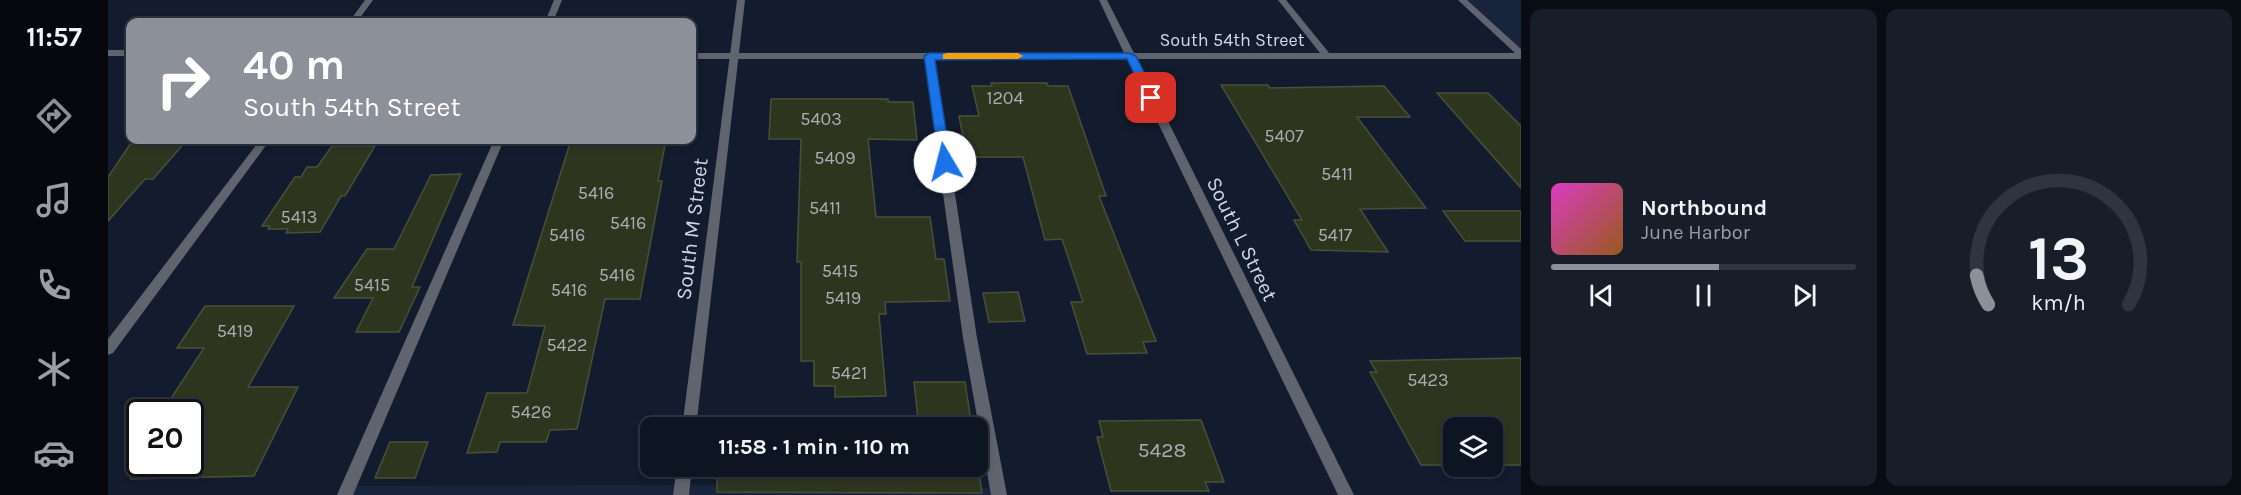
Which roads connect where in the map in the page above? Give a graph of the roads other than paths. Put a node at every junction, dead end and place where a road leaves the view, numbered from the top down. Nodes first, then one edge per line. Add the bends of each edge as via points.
1 (369, 0) edge
2 (558, 0) edge
3 (741, 0) edge
4 (1103, 0) edge
5 (1282, 0) edge
6 (1462, 0) edge
7 (356, 18) edge
8 (551, 18) edge
9 (108, 53) edge
10 (126, 53) edge
11 (1521, 55) edge
12 (929, 56) junction
13 (1130, 56) junction
14 (1327, 56) junction
15 (696, 57) edge
16 (734, 57) junction
17 (262, 144) edge
18 (497, 144) edge
19 (108, 349) edge
20 (690, 417) edge
21 (683, 477) edge
22 (345, 495) edge
23 (681, 495) edge
24 (999, 495) edge
25 (1346, 495) edge

1 - 7 street
2 - 8 street
3 - 16 street, South M Street
4 - 13 street, South L Street
5 - 14 street
6 - 11 street
9 - 10 street
11 - 14 street, South 54th Street
12 - 13 street, South 54th Street
12 - 16 street, South 54th Street
12 - 24 street via 970,338
13 - 14 street, South 54th Street
13 - 25 street, South L Street
15 - 16 street, South 54th Street
16 - 20 street, South M Street
17 - 19 street
18 - 22 street
21 - 23 street

